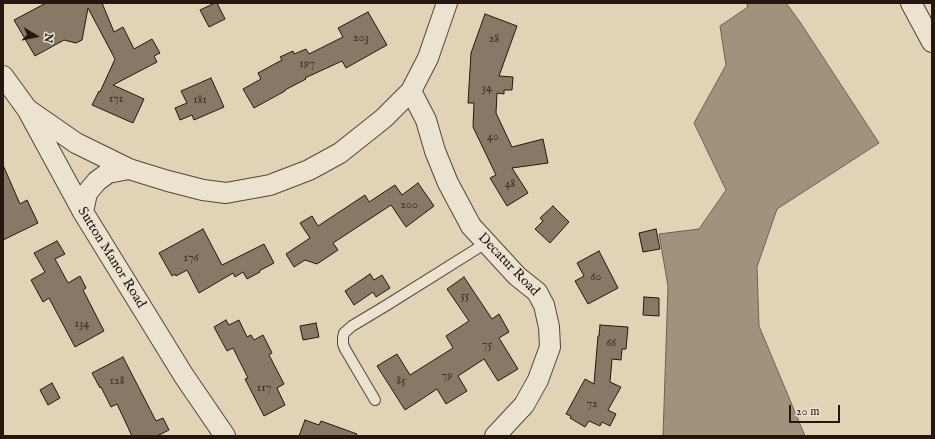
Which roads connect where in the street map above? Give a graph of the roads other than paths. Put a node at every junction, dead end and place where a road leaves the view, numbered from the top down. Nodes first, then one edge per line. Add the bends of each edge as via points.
1 (447, 3) edge
2 (911, 3) edge
3 (932, 42) edge
4 (3, 76) edge
5 (411, 91) junction
6 (27, 109) junction
7 (129, 169) junction
8 (83, 212) junction
9 (486, 243) junction
10 (375, 400) dead end
11 (225, 436) edge
12 (495, 436) edge

1 - 5 street via 428,58
2 - 3 street
4 - 6 street, Sutton Manor Road
5 - 7 street via 384,118 340,153 309,170 270,185 226,193 203,190
5 - 9 street, Decatur Road via 426,120 448,183 471,226
6 - 7 street via 76,143
6 - 8 street, Sutton Manor Road
7 - 8 street via 108,173 97,182 87,193
8 - 11 street, Sutton Manor Road via 184,376
9 - 10 lane via 344,333 345,349
9 - 12 street, Decatur Road via 536,292 544,305 550,347 538,380 524,405

